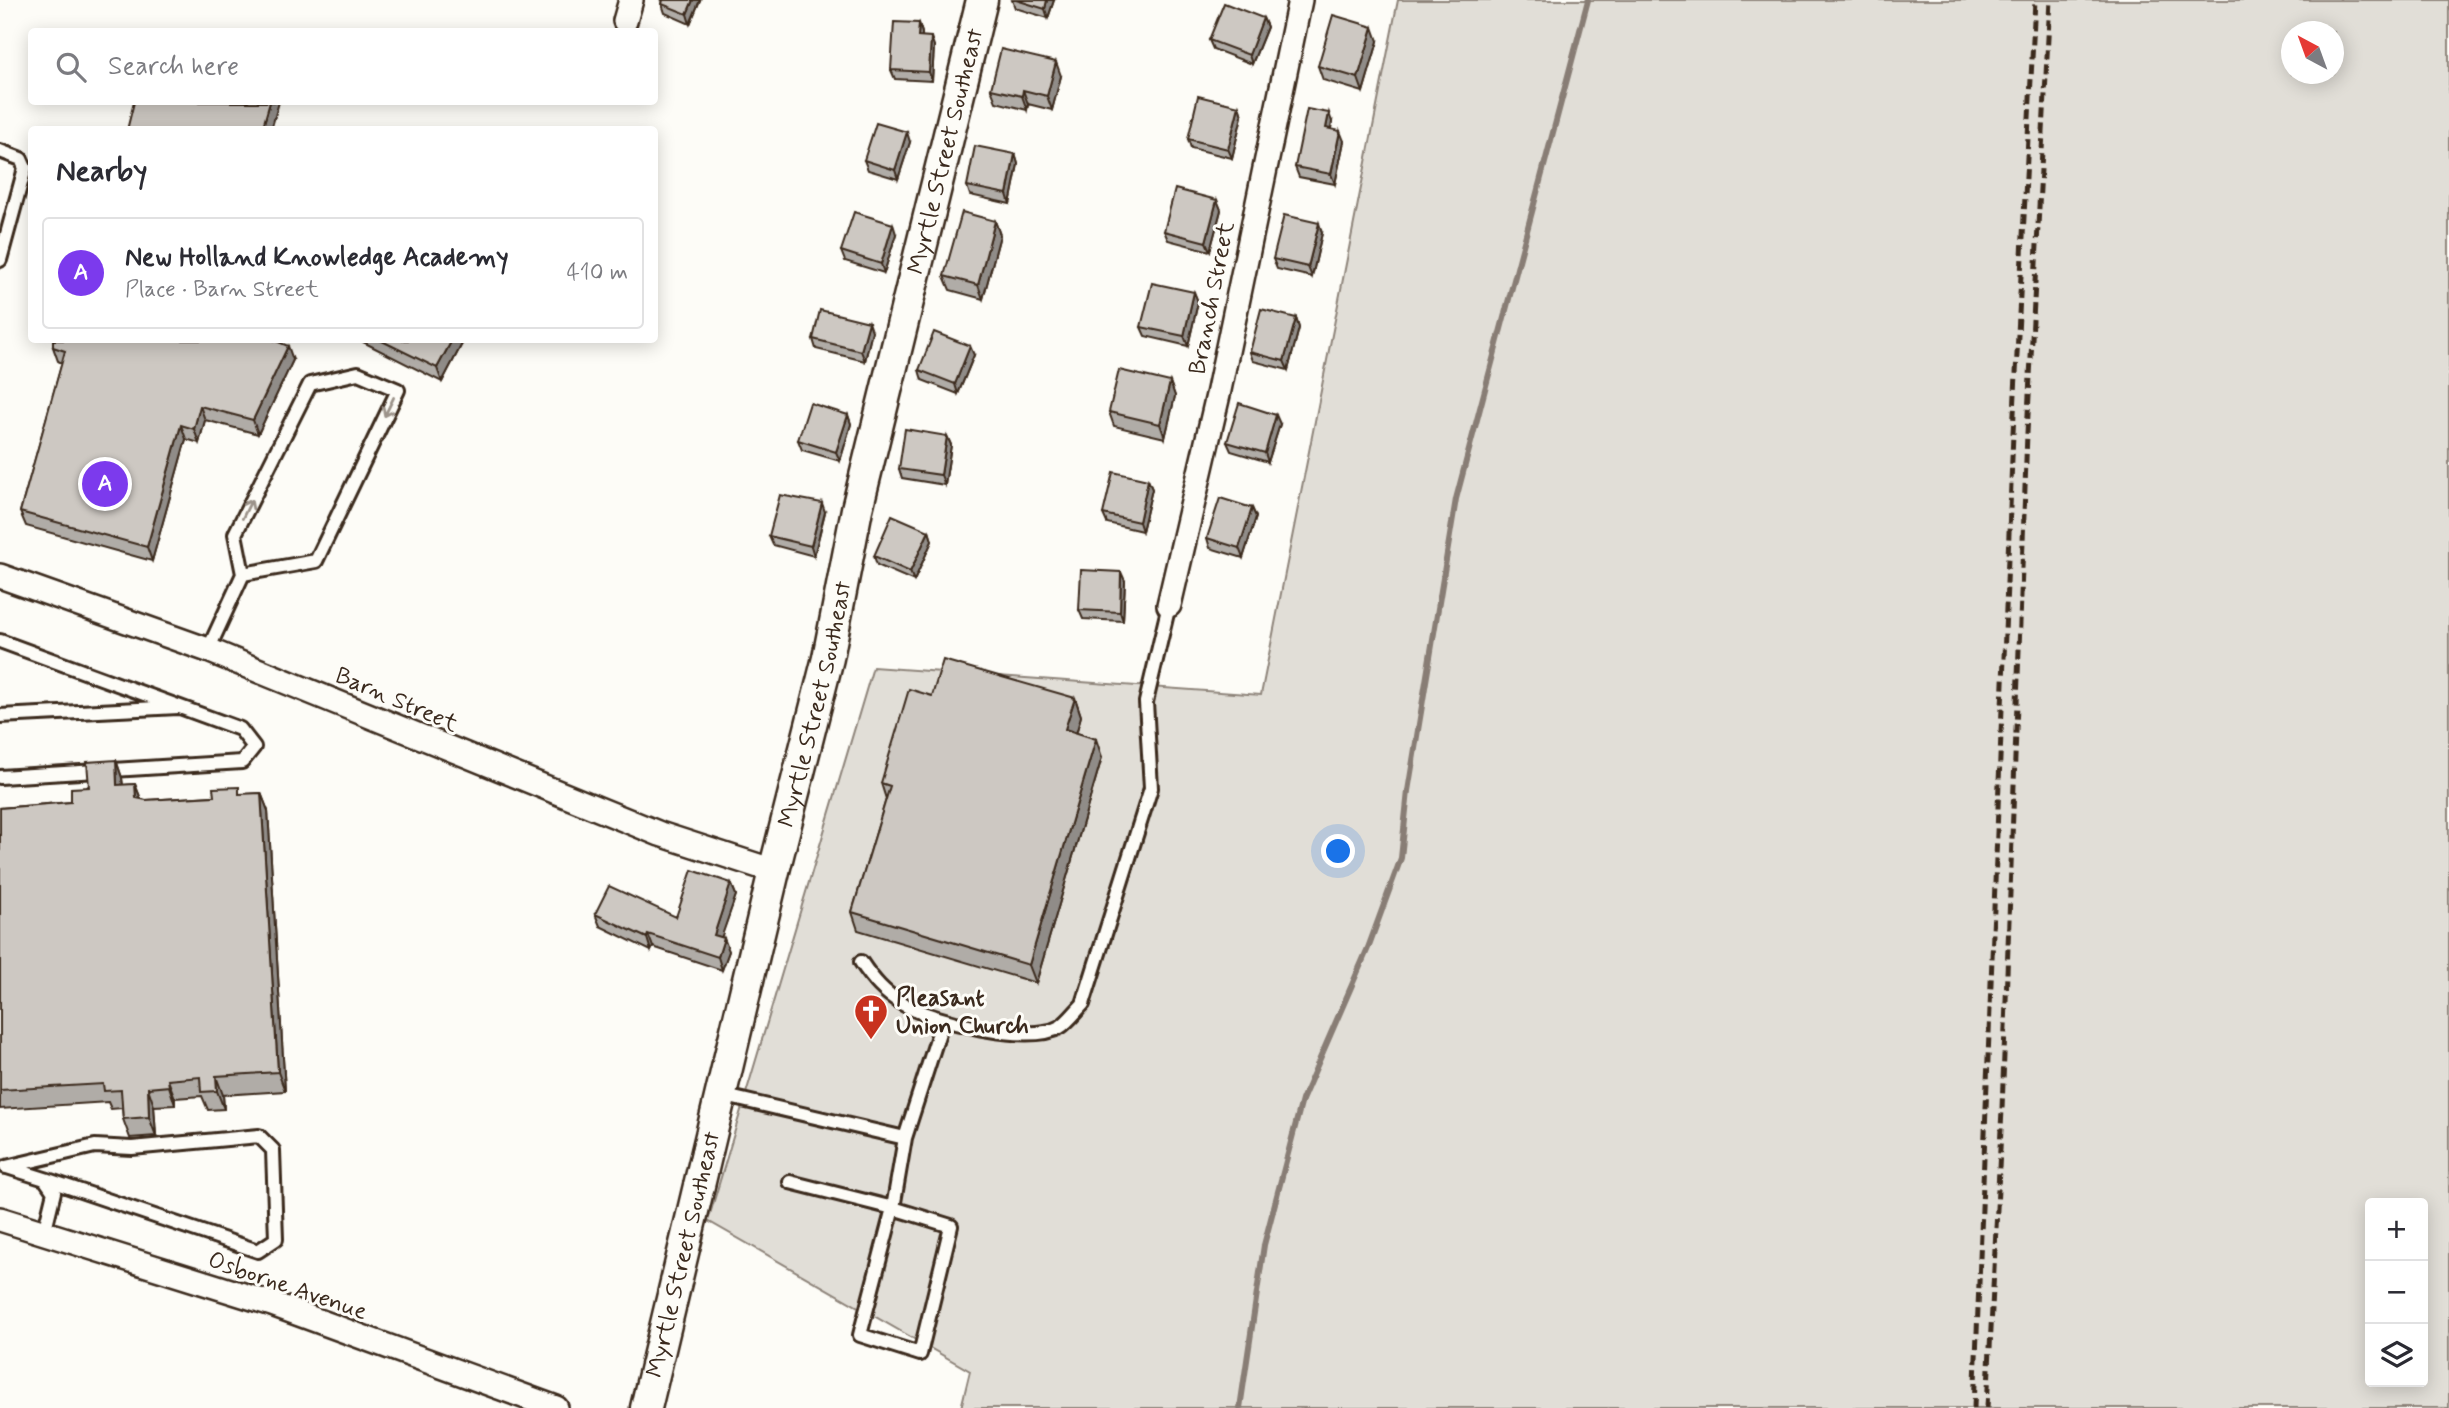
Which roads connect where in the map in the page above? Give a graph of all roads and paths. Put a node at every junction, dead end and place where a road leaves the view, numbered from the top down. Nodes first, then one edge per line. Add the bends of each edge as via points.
1 (982, 0) edge
2 (1300, 0) edge
3 (0, 151) edge
4 (4, 227) edge
5 (0, 260) edge
6 (243, 574) junction
7 (0, 576) edge
8 (1169, 605) joint
9 (0, 641) edge
10 (208, 650) junction
11 (183, 707) junction
12 (0, 716) edge
13 (0, 777) edge
14 (774, 871) junction
15 (861, 962) dead end
16 (943, 1020) junction
17 (720, 1094) junction
18 (905, 1139) junction
19 (3, 1166) edge
20 (45, 1179) junction
21 (790, 1182) dead end
22 (893, 1208) junction
23 (0, 1219) edge
24 (44, 1233) junction
25 (555, 1408) edge
26 (646, 1408) edge

1 - 14 street, Myrtle Street Southeast
2 - 8 street, Branch Street via 1186,544
3 - 4 lane via 21,159 25,167
4 - 5 lane
6 -> 6 lane via 235,534 310,384 358,373 398,390 316,561
6 - 10 lane
7 - 10 street, Barn Street
8 - 16 lane via 1146,702 1151,788 1083,1004 1059,1027 1037,1033
9 - 11 lane
10 - 14 street, Barn Street via 660,834
11 - 12 lane
11 - 13 lane via 240,729 254,747 242,762
14 - 17 street, Myrtle Street Southeast
15 - 16 lane via 887,993
16 - 18 lane
17 - 18 lane
17 - 26 street, Myrtle Street Southeast
18 - 22 lane
19 - 20 lane
19 - 20 lane via 95,1146 132,1148 259,1136 273,1150 276,1239 258,1251
20 - 24 lane via 54,1192
21 - 22 lane
22 - 22 lane via 951,1226 920,1354 860,1335
23 - 24 street, Osborne Avenue
24 - 25 street, Osborne Avenue via 272,1304

